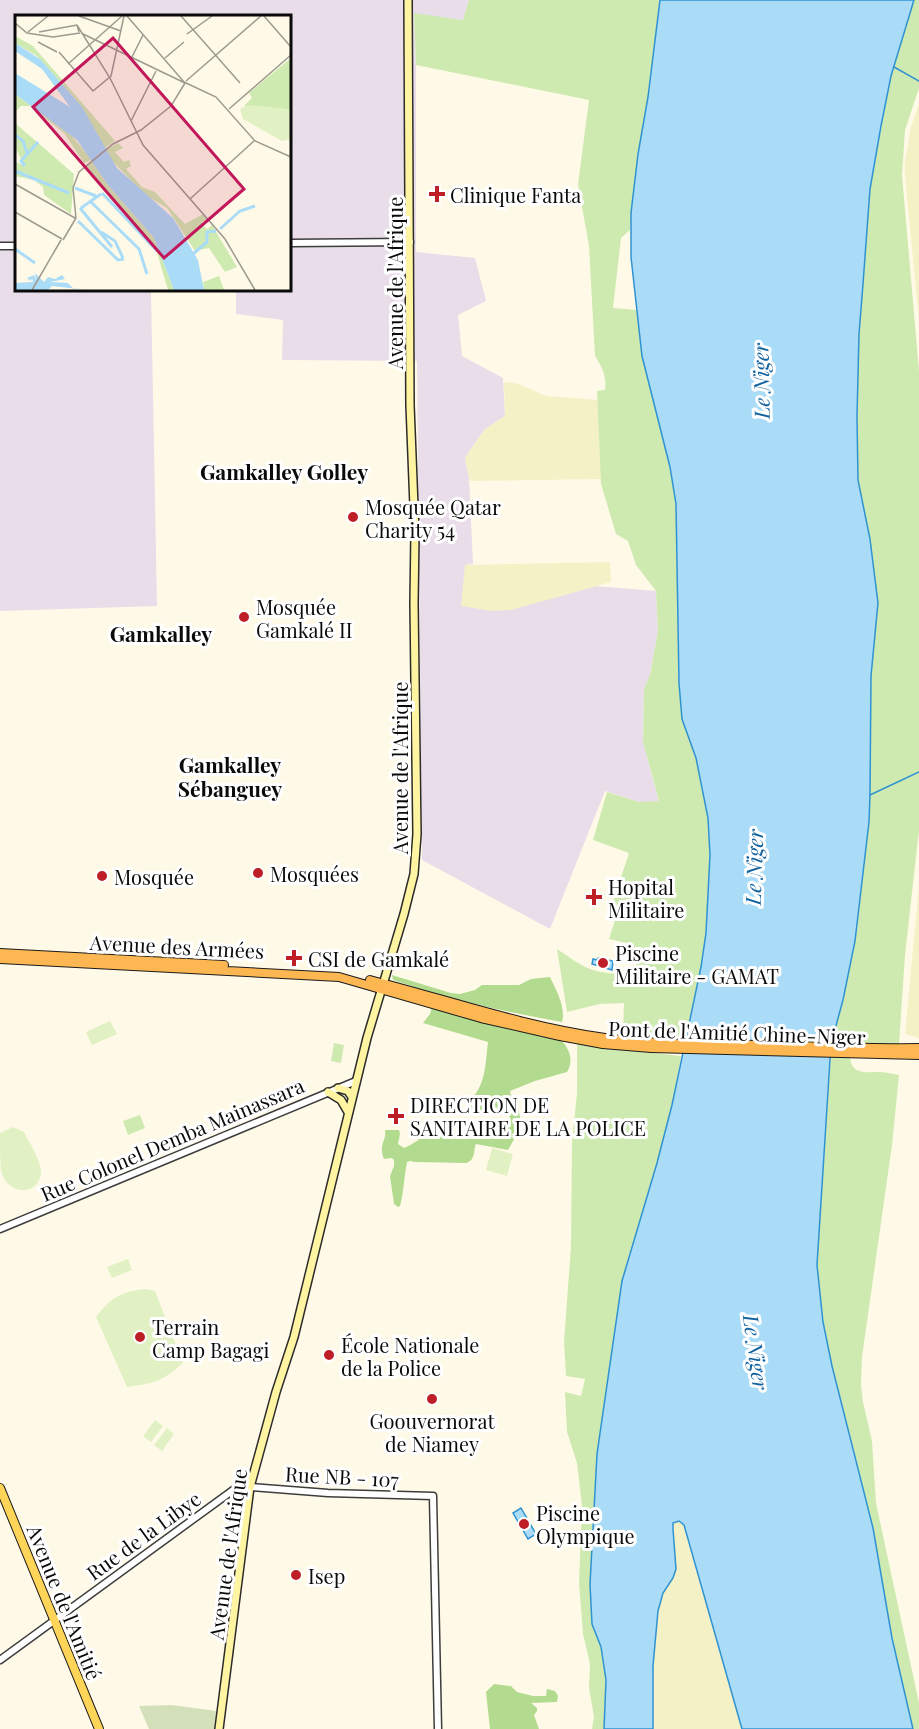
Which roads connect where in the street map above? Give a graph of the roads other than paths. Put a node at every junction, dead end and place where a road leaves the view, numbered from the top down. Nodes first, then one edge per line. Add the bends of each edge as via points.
1 (408, 0) edge
2 (410, 242) junction
3 (291, 243) edge
4 (0, 953) edge
5 (0, 959) edge
6 (382, 986) junction
7 (560, 1033) joint
8 (916, 1051) edge
9 (356, 1081) junction
10 (338, 1088) junction
11 (328, 1092) junction
12 (352, 1097) junction
13 (348, 1112) junction
14 (0, 1229) edge
15 (250, 1487) junction
16 (1, 1492) edge
17 (54, 1621) junction
18 (0, 1660) edge
19 (99, 1729) edge
20 (219, 1729) edge
21 (438, 1729) edge

1 - 2 main road, Avenue de l'Afrique
2 - 3 street
2 - 6 main road, Avenue de l'Afrique via 417,834 411,885
4 - 6 highway, Avenue des Armées via 321,970
5 - 6 highway, Avenue des Armées via 321,975
6 - 7 highway, Avenue des Armées via 481,1018
6 - 9 main road, Avenue de l'Afrique
7 - 8 highway, Pont de l'Amitié Chine-Niger via 603,1044 651,1048
9 - 10 street, Rue Colonel Demba Mainassara
9 - 12 main road, Avenue de l'Afrique
10 - 11 street, Rue Colonel Demba Mainassara
10 - 12 main road
11 - 13 main road via 341,1100
11 - 14 street, Rue Colonel Demba Mainassara
12 - 13 main road, Avenue de l'Afrique
13 - 15 main road, Avenue de l'Afrique via 296,1331
15 - 17 street, Rue de la Libye via 232,1490
15 - 20 main road, Avenue de l'Afrique
15 - 21 street, Rue NB - 107 via 434,1496
16 - 17 main road, Avenue de l'Amitié
17 - 18 street, Rue de la Libye
17 - 19 main road, Avenue de l'Amitié

